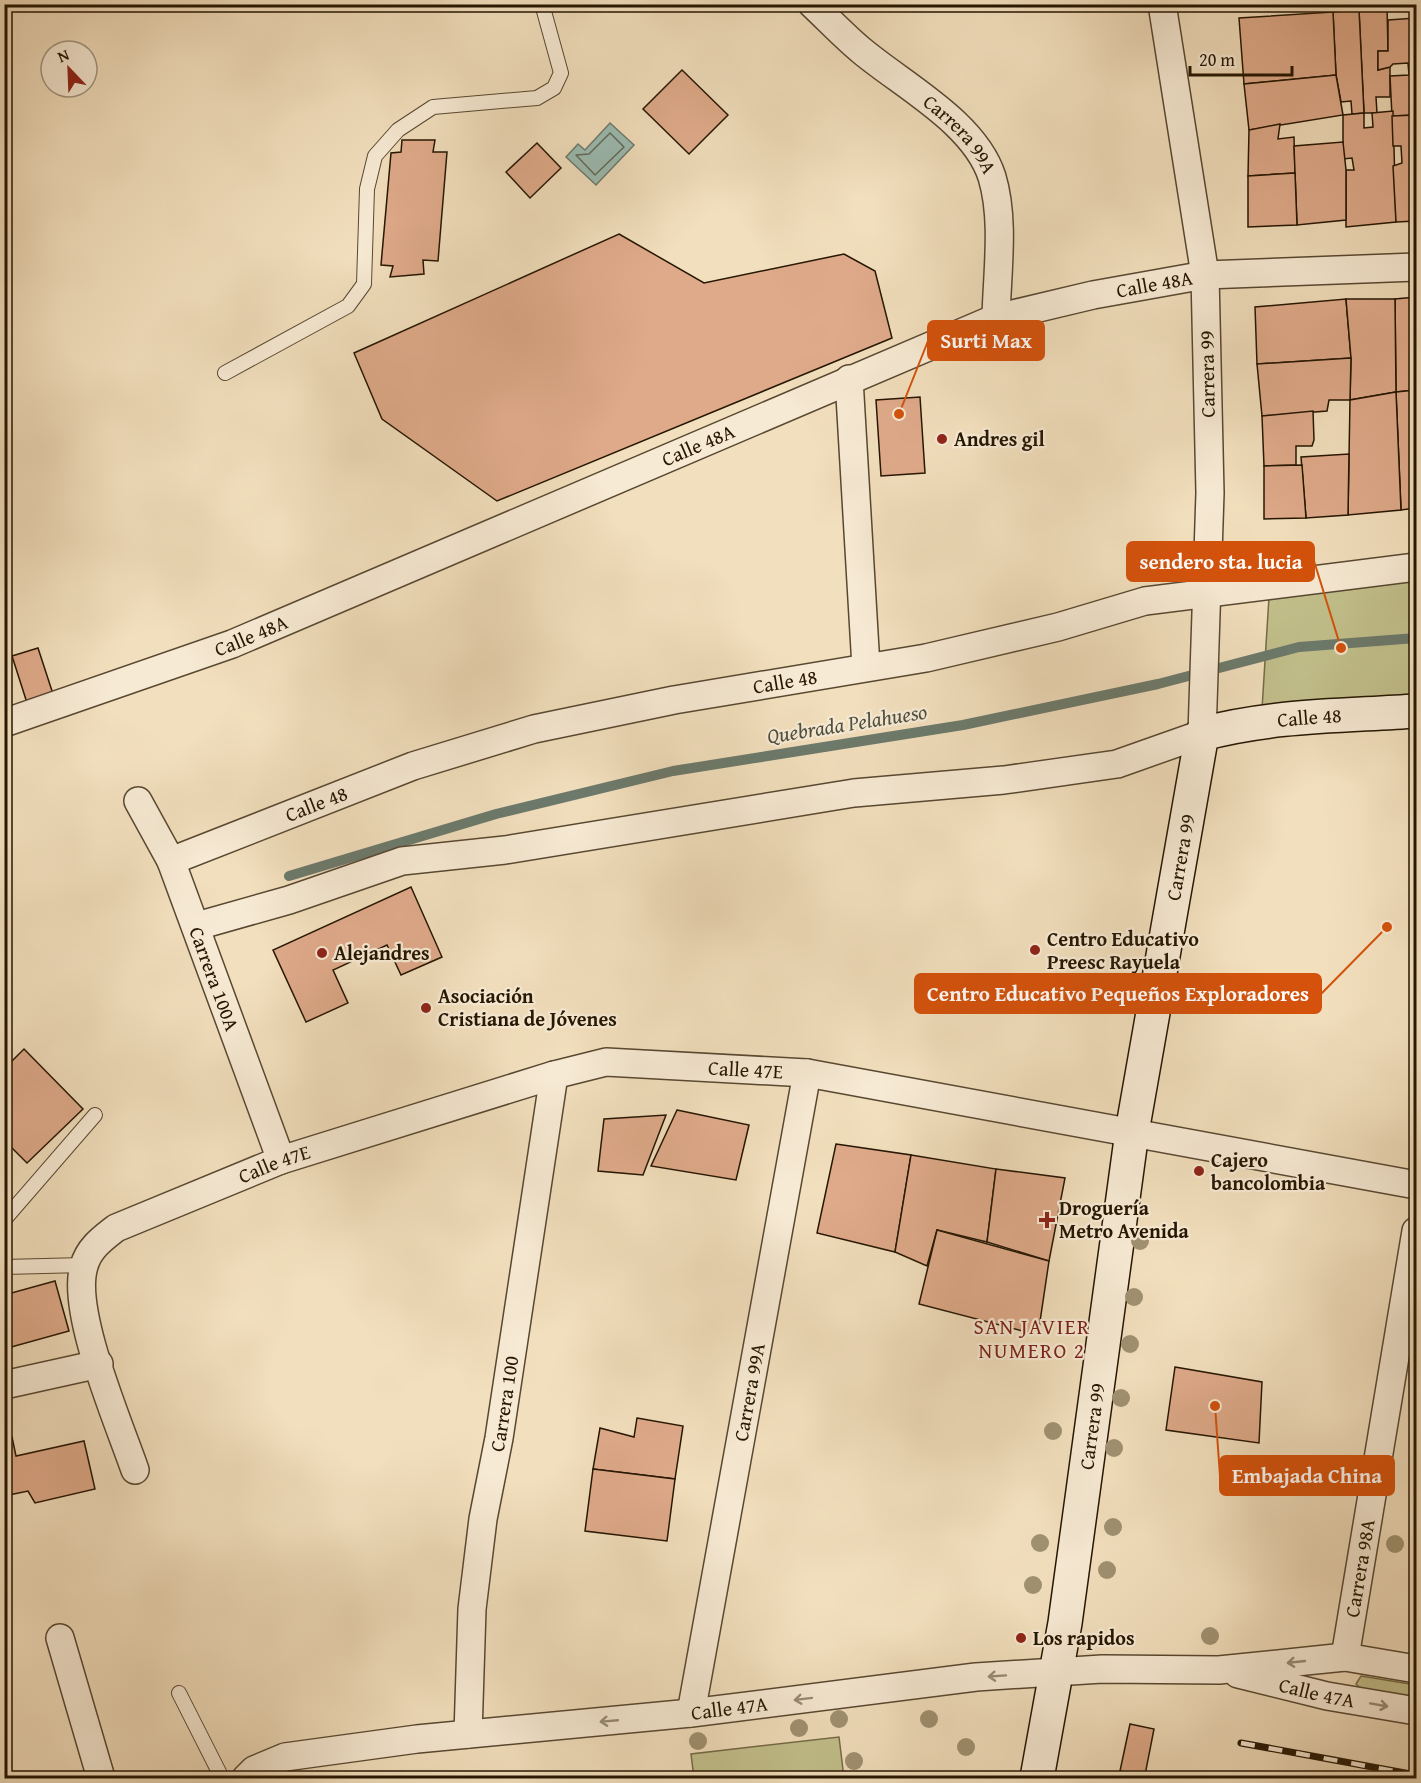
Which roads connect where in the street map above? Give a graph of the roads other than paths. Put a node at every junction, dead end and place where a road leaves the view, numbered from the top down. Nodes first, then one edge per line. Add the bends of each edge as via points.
1 (542, 4) edge
2 (812, 4) edge
3 (1162, 4) edge
4 (1416, 267) edge
5 (1205, 275) junction
6 (996, 318) junction
7 (225, 373) dead end
8 (849, 379) junction
9 (1416, 567) edge
10 (1207, 603) junction
11 (866, 667) junction
12 (1416, 711) edge
13 (4, 723) edge
14 (1203, 726) junction
15 (138, 801) dead end
16 (171, 861) junction
17 (197, 926) junction
18 (807, 1073) junction
19 (554, 1075) junction
20 (95, 1115) dead end
21 (1132, 1132) junction
22 (281, 1160) junction
23 (1416, 1185) edge
24 (4, 1220) edge
25 (1416, 1231) edge
26 (90, 1254) junction
27 (4, 1267) edge
28 (99, 1364) junction
29 (4, 1385) edge
30 (135, 1470) dead end
31 (60, 1638) dead end
32 (1345, 1657) junction
33 (1416, 1669) edge
34 (1220, 1670) junction
35 (1055, 1672) junction
36 (179, 1693) dead end
37 (1416, 1711) edge
38 (691, 1713) junction
39 (468, 1734) junction
40 (101, 1779) edge
41 (222, 1779) edge
42 (246, 1779) edge
43 (1037, 1779) edge

1 - 7 lane via 561,73 554,88 537,98 433,107 398,130 375,156 367,189 364,284 348,306
2 - 6 street, Carrera 99A via 862,51 949,119 973,141 985,159 993,178 998,234
3 - 5 street, Carrera 99
4 - 5 street, Calle 48A
5 - 6 street, Calle 48A
5 - 10 street, Carrera 99 via 1210,493
6 - 8 street, Calle 48A
8 - 11 street
8 - 13 street, Calle 48A via 232,644
9 - 10 street, Calle 48
10 - 11 street, Calle 48 via 1145,601 999,642
10 - 14 street, Carrera 99
11 - 16 street, Calle 48 via 534,729 413,766
12 - 14 street, Calle 48
14 - 17 street via 1117,764 1004,780 854,793 505,850 402,861 289,900
14 - 21 street, Carrera 99
15 - 16 street, Carrera 100A
16 - 17 street, Carrera 100A
17 - 22 street, Carrera 100A
18 - 19 street, Calle 47E via 606,1062
18 - 21 street, Calle 47E
18 - 38 street, Carrera 99A
19 - 22 street, Calle 47E
19 - 39 street, Carrera 100 via 482,1531 472,1609
20 - 24 lane
21 - 23 street, Calle 47E
21 - 35 street, Carrera 99
22 - 26 street, Calle 47E via 116,1228
25 - 32 street, Carrera 98A
26 - 27 lane
26 - 28 street via 81,1284 82,1304
28 - 29 street
28 - 30 street
31 - 40 street
32 - 33 street, Calle 47A
32 -> 34 street, Calle 47A
34 - 35 street, Calle 47A
34 -> 37 street, Calle 47A via 1327,1696
35 -> 38 street, Calle 47A via 976,1677
35 - 43 street, Carrera 99
36 - 41 lane
38 -> 39 street, Calle 47A
39 - 42 street, Calle 47A via 285,1757 254,1770

